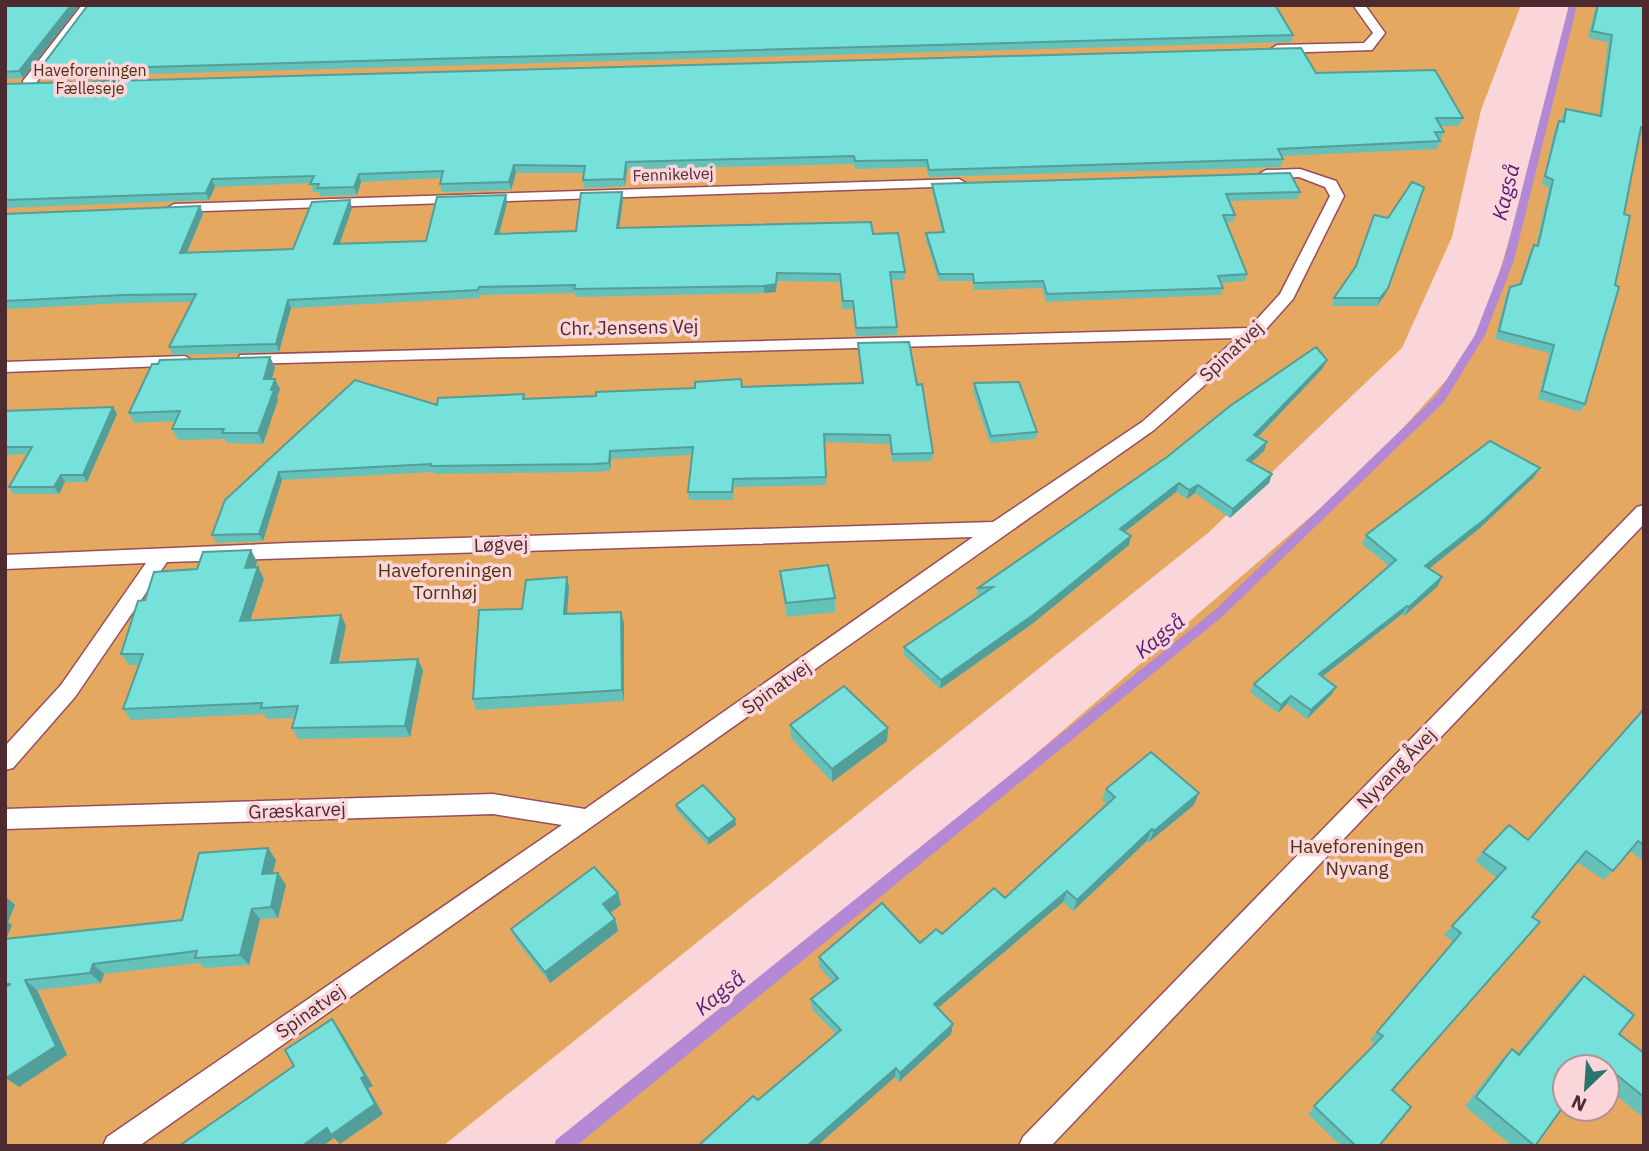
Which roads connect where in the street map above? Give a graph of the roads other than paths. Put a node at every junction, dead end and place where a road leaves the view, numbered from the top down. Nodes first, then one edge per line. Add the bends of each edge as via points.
1 (88, 5) edge
2 (1359, 5) edge
3 (1256, 50) edge
4 (28, 84) edge
5 (1244, 175) edge
6 (978, 182) edge
7 (156, 209) edge
8 (1253, 332) junction
9 (223, 359) edge
10 (196, 360) edge
11 (5, 367) edge
12 (1644, 512) edge
13 (997, 528) junction
14 (161, 556) junction
15 (5, 562) edge
16 (5, 761) edge
17 (5, 819) edge
18 (588, 819) junction
19 (116, 1146) edge
20 (1032, 1146) edge

1 - 4 lane
2 - 3 lane via 1379,33 1368,47
5 - 8 lane, Spinatvej via 1300,173 1331,184 1337,196 1287,296
6 - 7 lane, Fennikelvej
8 - 9 lane, Chr. Jensens Vej
8 - 13 lane, Spinatvej via 1148,426
10 - 11 lane
12 - 20 lane, Nyvang Åvej
13 - 14 lane, Løgvej
13 - 18 lane, Spinatvej
14 - 15 lane, Løgvej
14 - 16 lane via 68,691
17 - 18 lane, Græskarvej via 493,804
18 - 19 lane, Spinatvej

